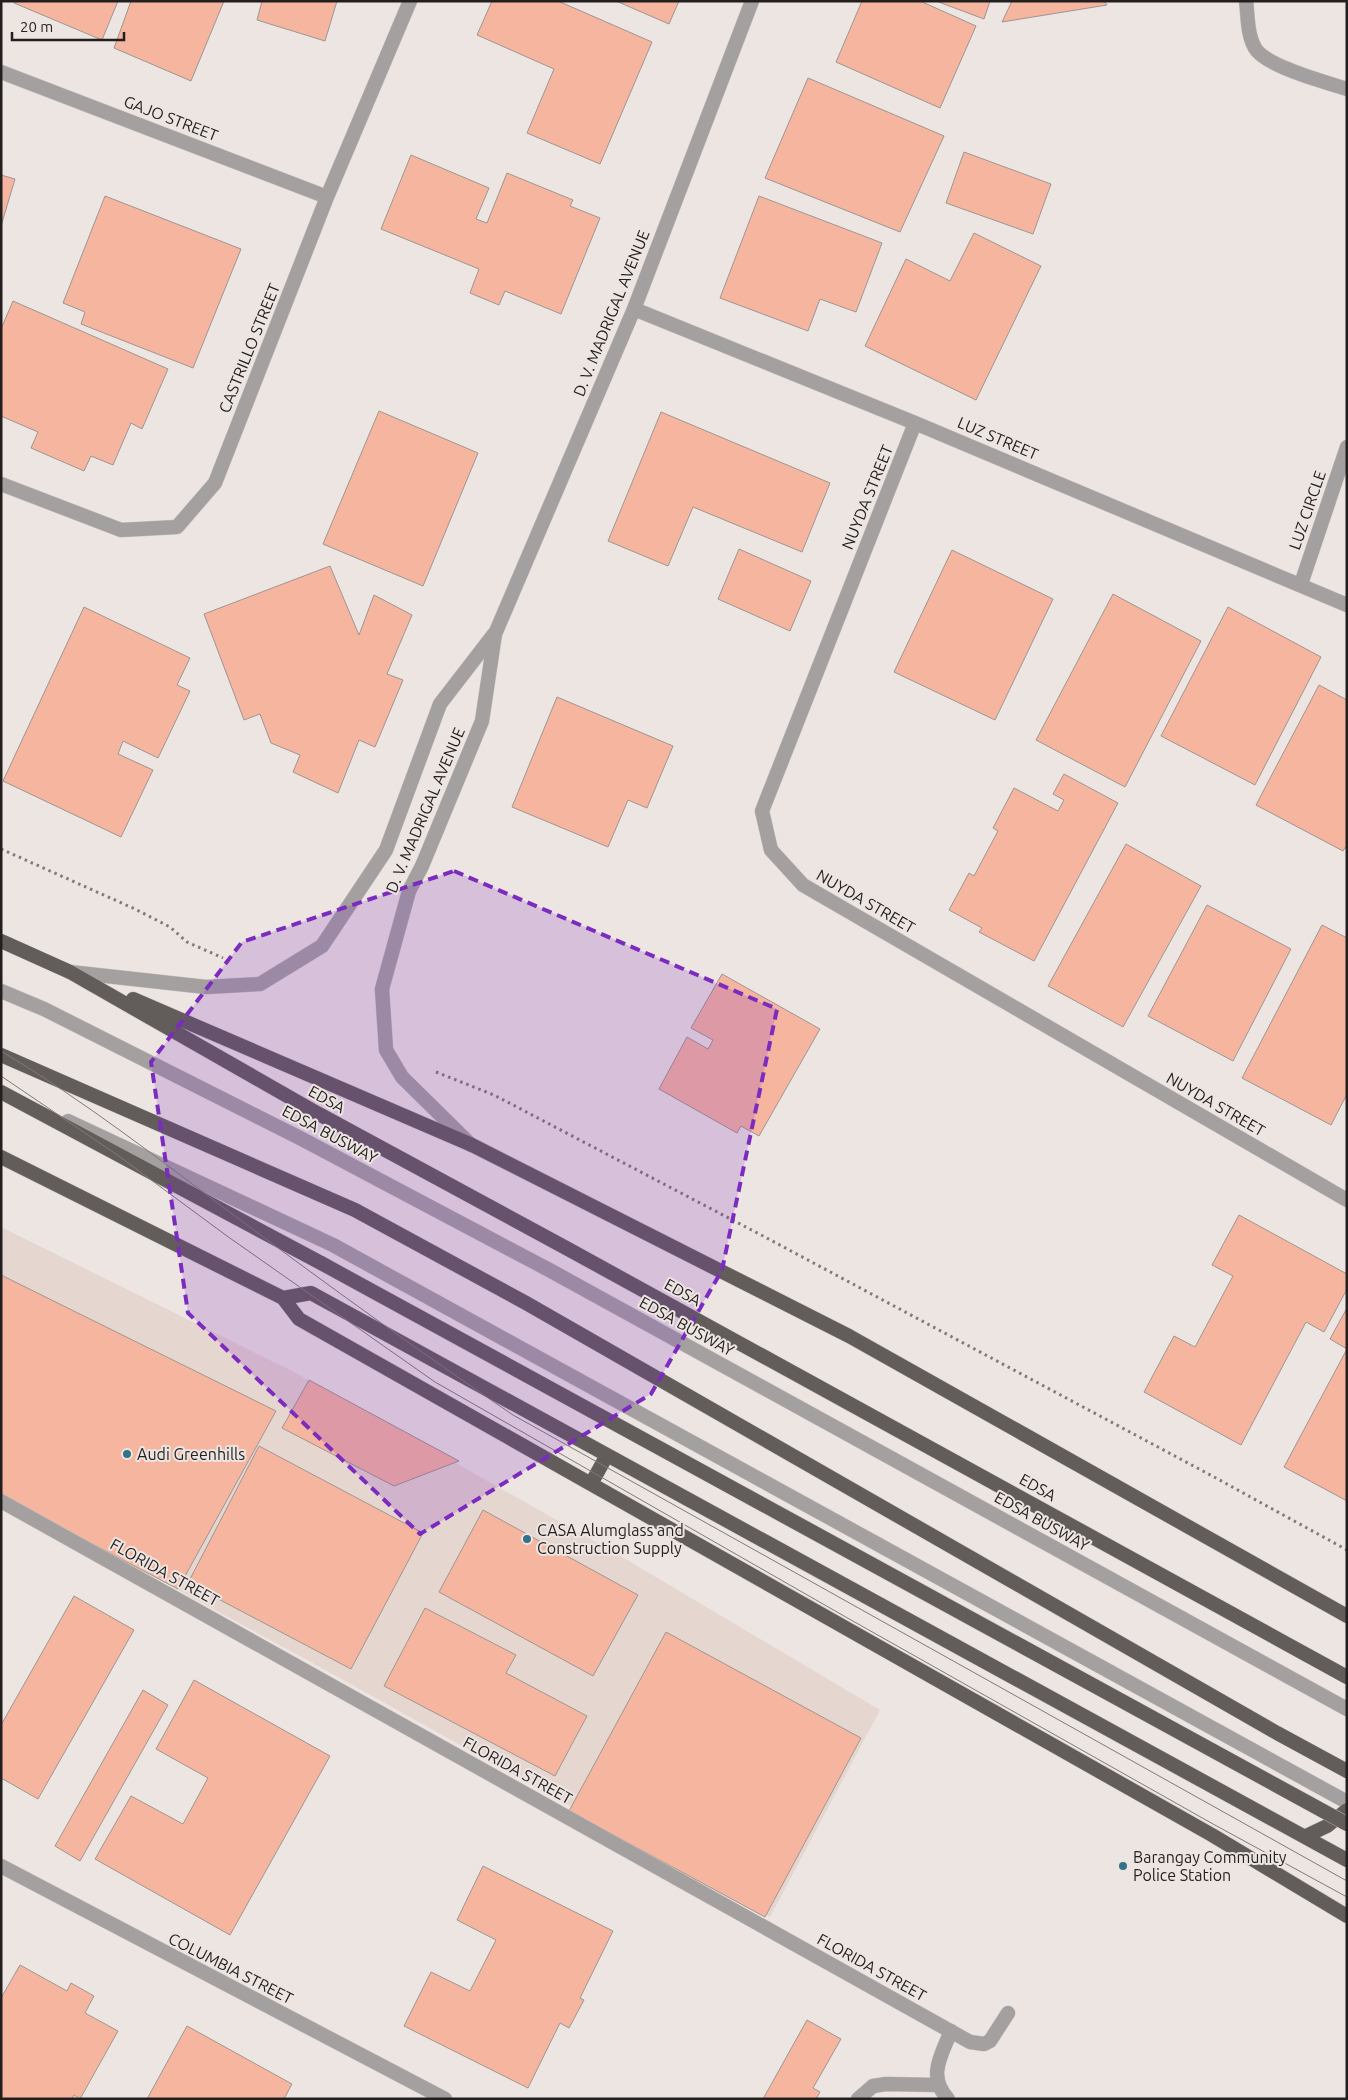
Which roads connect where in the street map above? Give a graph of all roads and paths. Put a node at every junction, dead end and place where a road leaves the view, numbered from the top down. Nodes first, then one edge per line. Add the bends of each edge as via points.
1 (410, 1) edge
2 (752, 1) edge
3 (1246, 1) edge
4 (1, 72) edge
5 (1347, 89) edge
6 (328, 197) junction
7 (634, 309) junction
8 (915, 423) junction
9 (1347, 447) edge
10 (1, 484) edge
11 (1301, 584) junction
12 (1347, 605) edge
13 (495, 634) junction
14 (1, 849) edge
15 (1, 941) edge
16 (226, 960) dead end
17 (70, 972) junction
18 (1, 991) edge
19 (1, 1055) edge
20 (435, 1072) dead end
21 (1, 1091) edge
22 (472, 1145) junction
23 (1, 1157) edge
24 (1347, 1200) edge
25 (282, 1298) junction
26 (606, 1455) junction
27 (591, 1484) junction
28 (1, 1502) edge
29 (1347, 1550) edge
30 (1347, 1616) edge
31 (1347, 1677) edge
32 (1347, 1709) edge
33 (1347, 1770) edge
34 (1347, 1802) edge
35 (1347, 1810) edge
36 (1347, 1824) edge
37 (1306, 1836) junction
38 (1347, 1860) edge
39 (1, 1866) edge
40 (1347, 1916) edge
41 (1008, 2013) dead end
42 (951, 2031) junction
43 (944, 2094) edge
44 (445, 2099) edge
45 (858, 2099) edge

1 - 6 street, CASTRILLO STREET
2 - 7 street, D. V. MADRIGAL AVENUE
3 - 5 street via 1255,48 1272,63
4 - 6 street, GAJO STREET
6 - 10 street, CASTRILLO STREET via 215,484 177,527 121,530
7 - 8 street, LUZ STREET
7 - 13 street, D. V. MADRIGAL AVENUE
8 - 11 street, LUZ STREET
8 - 24 street, NUYDA STREET via 762,811 771,850 803,885
9 - 11 street, LUZ CIRCLE
11 - 12 street, LUZ STREET
13 - 17 street, D. V. MADRIGAL AVENUE via 440,704 386,850 322,946 260,984 206,987
13 - 22 street, D. V. MADRIGAL AVENUE via 482,721 409,891 382,989 386,1050 402,1077
14 - 16 path via 170,926 187,942
15 - 17 highway, EDSA
17 - 22 highway
17 - 31 highway, EDSA via 316,1113
18 - 32 street, EDSA BUSWAY via 44,1009 300,1138 552,1272
19 - 33 highway via 355,1210 526,1303
20 - 29 path via 494,1095
21 - 34 street via 333,1245
21 - 36 highway, bridge
22 - 30 highway via 849,1336
23 - 25 highway
25 - 26 highway via 311,1294
25 - 27 highway via 300,1318
26 - 27 highway
26 - 37 highway
27 - 40 highway via 1212,1835
28 - 42 street, FLORIDA STREET
35 - 37 highway via 1327,1826
37 - 38 highway
39 - 44 street, COLUMBIA STREET
41 - 42 street, FLORIDA STREET via 990,2041 984,2044 974,2044
42 - 43 street via 937,2067
43 - 45 street via 886,2084 873,2086

